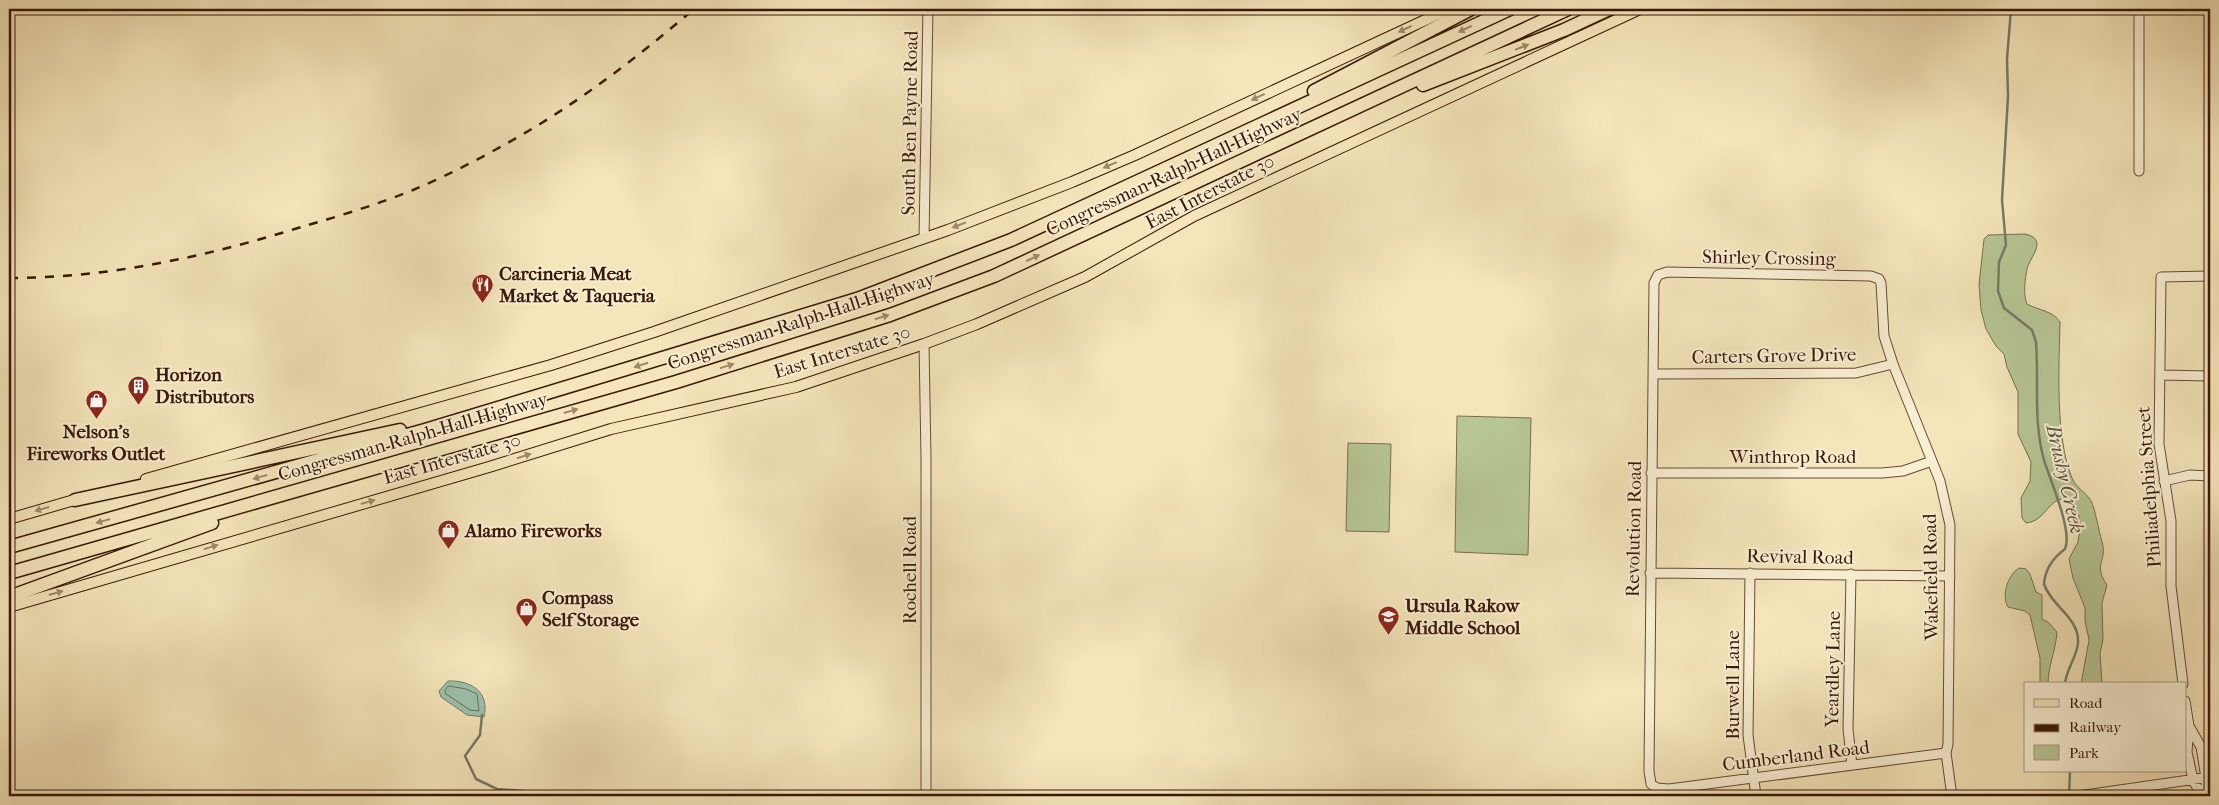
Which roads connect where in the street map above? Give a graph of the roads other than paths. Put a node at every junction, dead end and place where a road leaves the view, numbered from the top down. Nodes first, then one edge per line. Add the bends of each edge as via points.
1 (928, 9) edge
2 (1450, 9) edge
3 (1471, 9) edge
4 (1510, 9) edge
5 (1568, 9) edge
6 (1609, 9) edge
7 (1640, 9) edge
8 (2139, 9) edge
9 (1362, 106) junction
10 (2140, 171) dead end
11 (1097, 200) junction
12 (924, 238) junction
13 (1658, 275) joint
14 (2210, 276) edge
15 (1879, 279) joint
16 (924, 344) junction
17 (1893, 364) junction
18 (1654, 374) junction
19 (2160, 375) junction
20 (2210, 376) edge
21 (424, 430) junction
22 (1932, 461) junction
23 (1651, 473) junction
24 (2210, 476) edge
25 (2164, 481) junction
26 (322, 482) junction
27 (75, 500) junction
28 (9, 519) edge
29 (9, 547) edge
30 (9, 573) edge
31 (1650, 573) junction
32 (1750, 573) junction
33 (1851, 574) junction
34 (1950, 576) junction
35 (9, 597) edge
36 (9, 607) edge
37 (2183, 682) edge
38 (2186, 709) edge
39 (2188, 726) junction
40 (1946, 753) junction
41 (1852, 765) junction
42 (1753, 778) junction
43 (2208, 778) edge
44 (2193, 780) junction
45 (1651, 784) joint
46 (926, 796) edge
47 (1756, 796) edge
48 (1952, 796) edge
49 (2078, 796) edge
50 (2202, 796) edge
51 (2206, 796) edge

1 - 12 street, South Ben Payne Road
2 -> 12 main road via 1135,155
3 - 11 highway
4 -> 11 highway, Congressman Ralph Hall Highway
5 - 9 highway, Congressman Ralph Hall Highway
9 -> 6 highway via 1461,71
7 - 16 main road, East Interstate 30 via 1194,216 1086,277 984,322
8 - 10 street
26 -> 9 highway, Congressman Ralph Hall Highway via 676,382 890,315 994,276
11 -> 21 highway, Congressman Ralph Hall Highway via 1010,240 857,299
12 - 27 main road via 551,365
13 - 15 street, Shirley Crossing via 1667,272 1871,276
13 - 18 street, Revolution Road via 1654,284
14 - 19 street, Philiadelphia Street via 2161,277
15 - 17 street, Wakefield Road via 1884,336
36 -> 16 main road, East Interstate 30 via 611,429 796,387
16 - 46 street, Rochell Road
17 - 18 street, Carters Grove Drive via 1856,373
17 - 22 street, Wakefield Road
18 - 23 street, Revolution Road
19 - 20 street
19 - 25 street, Philiadelphia Street via 2159,444
21 - 27 highway via 396,430
21 -> 29 highway, Congressman Ralph Hall Highway
22 - 23 street, Winthrop Road via 1888,473
22 - 34 street, Wakefield Road via 1944,494 1950,525
23 - 31 street, Revolution Road
24 - 25 street via 2190,475
25 - 37 street, Philiadelphia Street via 2171,521 2173,607
26 - 30 highway, Congressman Ralph Hall Highway
26 - 35 highway
27 -> 28 main road
31 - 32 street, Revival Road
31 - 45 street, Revolution Road
32 - 33 street, Revival Road
32 - 42 street, Burwell Lane via 1748,735
33 - 34 street, Revival Road
33 - 41 street, Yeardley Lane via 1848,730
34 - 40 street, Wakefield Road
38 - 39 street
39 - 43 street via 2201,747
39 - 44 street via 2187,752
40 - 41 street, Cumberland Road
40 - 48 street, Wakefield Road
41 - 42 street, Cumberland Road
42 - 45 street, Cumberland Road via 1669,789
42 - 47 street, Burwell Lane
43 - 44 street
43 - 51 street
44 - 49 street
44 - 50 street

